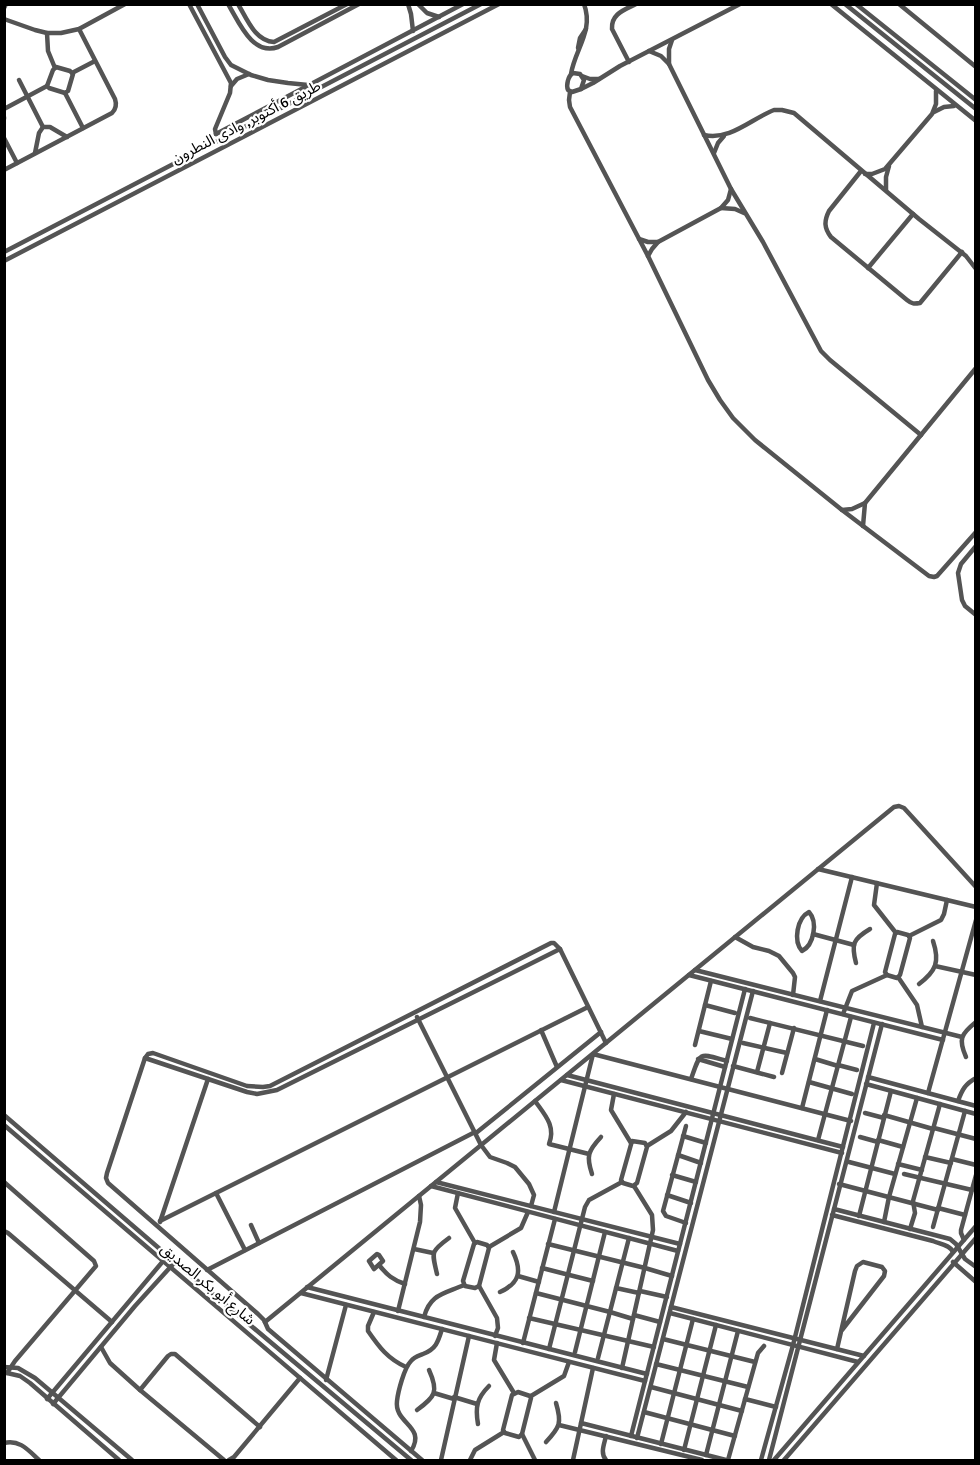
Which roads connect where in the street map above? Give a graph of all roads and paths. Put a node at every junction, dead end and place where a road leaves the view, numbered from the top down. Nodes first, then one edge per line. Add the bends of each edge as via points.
1 (125, 4) edge
2 (189, 4) edge
3 (197, 4) edge
4 (228, 4) edge
5 (238, 4) edge
6 (347, 4) edge
7 (359, 4) edge
8 (408, 4) edge
9 (418, 4) edge
10 (463, 4) edge
11 (481, 4) edge
12 (499, 4) edge
13 (584, 4) edge
14 (636, 4) edge
15 (831, 4) edge
16 (845, 4) edge
17 (856, 4) edge
18 (899, 4) edge
19 (739, 5) edge
20 (472, 7) edge
21 (204, 16) junction
22 (477, 16) junction
23 (439, 17) junction
24 (4, 19) edge
25 (197, 20) junction
26 (208, 25) junction
27 (202, 28) junction
28 (80, 29) junction
29 (413, 31) junction
30 (47, 33) junction
31 (672, 39) junction
32 (219, 45) junction
33 (212, 48) junction
34 (650, 51) junction
35 (225, 57) junction
36 (219, 60) junction
37 (95, 61) junction
38 (629, 62) junction
39 (669, 64) junction
40 (975, 67) edge
41 (55, 68) junction
42 (72, 73) junction
43 (249, 74) junction
44 (571, 74) junction
45 (582, 76) junction
46 (599, 79) junction
47 (19, 80) dead end
48 (310, 85) junction
49 (47, 86) junction
50 (231, 86) junction
51 (581, 89) junction
52 (936, 90) junction
53 (570, 92) junction
54 (65, 93) junction
55 (28, 97) junction
56 (975, 100) edge
57 (956, 106) junction
58 (4, 109) edge
59 (975, 109) edge
60 (932, 114) junction
61 (975, 121) edge
62 (43, 127) junction
63 (83, 128) junction
64 (705, 135) junction
65 (726, 135) junction
66 (67, 137) junction
67 (4, 138) edge
68 (35, 153) junction
69 (714, 153) junction
70 (17, 163) junction
71 (890, 164) junction
72 (4, 170) edge
73 (863, 172) junction
74 (731, 189) junction
75 (886, 190) junction
76 (721, 208) junction
77 (913, 214) junction
78 (747, 215) junction
79 (639, 239) junction
80 (658, 242) junction
81 (4, 252) edge
82 (962, 252) junction
83 (648, 256) junction
84 (4, 261) edge
85 (868, 268) junction
86 (975, 269) edge
87 (975, 368) edge
88 (921, 435) junction
89 (865, 503) junction
90 (842, 510) junction
91 (863, 526) junction
92 (975, 532) edge
93 (975, 546) edge
94 (975, 615) edge
95 (818, 869) junction
96 (852, 877) junction
97 (877, 883) junction
98 (975, 887) edge
99 (947, 900) junction
100 (975, 907) edge
101 (975, 920) edge
102 (870, 929) dead end
103 (896, 933) junction
104 (813, 934) junction
105 (909, 936) junction
106 (735, 937) junction
107 (836, 940) junction
108 (933, 941) dead end
109 (854, 945) junction
110 (560, 949) junction
111 (856, 963) dead end
112 (936, 966) junction
113 (695, 970) junction
114 (962, 971) junction
115 (689, 975) junction
116 (887, 975) junction
117 (975, 975) edge
118 (898, 977) junction
119 (711, 981) junction
120 (919, 984) dead end
121 (745, 989) junction
122 (772, 989) junction
123 (753, 991) junction
124 (793, 994) junction
125 (770, 996) junction
126 (820, 1001) junction
127 (705, 1005) junction
128 (588, 1007) junction
129 (845, 1008) junction
130 (827, 1010) junction
131 (414, 1012) junction
132 (735, 1013) dead end
133 (843, 1014) junction
134 (851, 1017) junction
135 (750, 1018) dead end
136 (418, 1019) junction
137 (975, 1022) edge
138 (770, 1023) junction
139 (874, 1023) junction
140 (882, 1024) junction
141 (922, 1027) junction
142 (794, 1028) junction
143 (541, 1030) junction
144 (699, 1031) junction
145 (601, 1032) junction
146 (945, 1032) junction
147 (821, 1035) junction
148 (962, 1037) junction
149 (732, 1039) junction
150 (943, 1040) junction
151 (845, 1041) junction
152 (606, 1043) junction
153 (743, 1043) dead end
154 (695, 1045) dead end
155 (866, 1045) junction
156 (876, 1046) junction
157 (764, 1047) junction
158 (787, 1053) junction
159 (593, 1054) junction
160 (966, 1057) dead end
161 (814, 1059) junction
162 (726, 1064) junction
163 (838, 1065) junction
164 (733, 1066) junction
165 (557, 1067) junction
166 (857, 1070) dead end
167 (757, 1072) junction
168 (782, 1073) dead end
169 (567, 1075) junction
170 (209, 1076) junction
171 (447, 1077) junction
172 (774, 1077) dead end
173 (868, 1077) junction
174 (975, 1078) edge
175 (691, 1079) junction
176 (561, 1080) junction
177 (809, 1082) junction
178 (586, 1083) junction
179 (866, 1084) junction
180 (720, 1087) junction
181 (832, 1088) junction
182 (727, 1089) junction
183 (891, 1091) junction
184 (928, 1093) junction
185 (614, 1094) junction
186 (852, 1094) dead end
187 (643, 1098) junction
188 (917, 1098) junction
189 (535, 1101) junction
190 (958, 1101) junction
191 (940, 1104) junction
192 (975, 1106) edge
193 (802, 1108) junction
194 (965, 1111) junction
195 (686, 1112) junction
196 (865, 1113) dead end
197 (825, 1114) junction
198 (975, 1114) edge
199 (4, 1115) edge
200 (713, 1116) junction
201 (884, 1117) junction
202 (720, 1118) junction
203 (850, 1121) junction
204 (856, 1122) junction
205 (910, 1122) junction
206 (4, 1125) edge
207 (686, 1126) dead end
208 (934, 1128) junction
209 (475, 1133) junction
210 (958, 1134) junction
211 (683, 1136) junction
212 (601, 1137) dead end
213 (860, 1137) dead end
214 (31, 1138) junction
215 (975, 1139) edge
216 (818, 1140) junction
217 (878, 1141) junction
218 (631, 1143) junction
219 (706, 1143) junction
220 (26, 1144) junction
221 (481, 1145) junction
222 (646, 1146) junction
223 (903, 1147) junction
224 (570, 1149) junction
225 (842, 1150) junction
226 (589, 1154) junction
227 (678, 1155) junction
228 (925, 1157) junction
229 (951, 1161) junction
230 (701, 1162) junction
231 (849, 1162) dead end
232 (898, 1164) junction
233 (975, 1165) edge
234 (871, 1168) junction
235 (922, 1170) junction
236 (592, 1174) dead end
237 (895, 1174) junction
238 (904, 1174) dead end
239 (672, 1175) junction
240 (975, 1176) edge
241 (919, 1178) junction
242 (81, 1181) junction
243 (4, 1182) edge
244 (436, 1182) junction
245 (622, 1182) junction
246 (696, 1182) junction
247 (834, 1183) junction
248 (945, 1184) junction
249 (840, 1185) junction
250 (431, 1186) junction
251 (634, 1186) junction
252 (76, 1187) junction
253 (974, 1188) edge
254 (865, 1191) junction
255 (693, 1192) junction
256 (216, 1193) junction
257 (459, 1193) junction
258 (470, 1193) junction
259 (700, 1194) junction
260 (419, 1196) junction
261 (667, 1196) junction
262 (889, 1197) junction
263 (104, 1201) junction
264 (691, 1203) junction
265 (913, 1204) junction
266 (100, 1206) junction
267 (531, 1206) junction
268 (938, 1209) junction
269 (528, 1212) junction
270 (554, 1212) junction
271 (833, 1212) junction
272 (965, 1215) junction
273 (859, 1216) junction
274 (555, 1219) junction
275 (582, 1219) junction
276 (160, 1221) junction
277 (686, 1222) junction
278 (884, 1222) junction
279 (599, 1223) junction
280 (251, 1225) dead end
281 (581, 1226) junction
282 (975, 1226) edge
283 (158, 1227) junction
284 (933, 1227) dead end
285 (910, 1229) junction
286 (597, 1230) junction
287 (4, 1231) edge
288 (605, 1232) junction
289 (931, 1234) junction
290 (652, 1237) junction
291 (449, 1238) dead end
292 (629, 1238) junction
293 (975, 1238) edge
294 (930, 1240) junction
295 (964, 1240) junction
296 (259, 1243) junction
297 (475, 1243) junction
298 (548, 1244) junction
299 (650, 1244) junction
300 (680, 1244) junction
301 (489, 1247) junction
302 (958, 1247) junction
303 (414, 1248) junction
304 (245, 1250) junction
305 (574, 1251) junction
306 (678, 1251) junction
307 (513, 1252) dead end
308 (434, 1253) junction
309 (952, 1254) junction
310 (962, 1254) junction
311 (168, 1255) junction
312 (599, 1257) junction
313 (162, 1262) junction
314 (175, 1262) junction
315 (622, 1262) junction
316 (954, 1263) junction
317 (379, 1265) dead end
318 (973, 1265) edge
319 (169, 1268) junction
320 (542, 1268) junction
321 (645, 1268) junction
322 (674, 1269) junction
323 (207, 1270) junction
324 (681, 1270) junction
325 (815, 1270) junction
326 (963, 1271) junction
327 (437, 1274) dead end
328 (568, 1274) junction
329 (518, 1276) junction
330 (672, 1276) junction
331 (593, 1281) junction
332 (538, 1282) junction
333 (975, 1282) edge
334 (405, 1284) junction
335 (464, 1285) junction
336 (479, 1286) junction
337 (307, 1287) junction
338 (616, 1288) junction
339 (76, 1290) junction
340 (500, 1292) dead end
341 (639, 1292) junction
342 (301, 1293) junction
343 (536, 1293) junction
344 (849, 1296) junction
345 (667, 1297) junction
346 (562, 1299) junction
347 (129, 1301) junction
348 (862, 1303) junction
349 (346, 1305) junction
350 (135, 1306) junction
351 (587, 1306) junction
352 (671, 1307) junction
353 (398, 1311) junction
354 (374, 1312) junction
355 (610, 1312) junction
356 (670, 1313) junction
357 (898, 1316) junction
358 (634, 1317) junction
359 (427, 1318) junction
360 (529, 1318) junction
361 (693, 1319) junction
362 (904, 1321) junction
363 (112, 1322) junction
364 (265, 1322) junction
365 (660, 1322) junction
366 (735, 1323) junction
367 (555, 1324) junction
368 (716, 1325) junction
369 (428, 1326) junction
370 (442, 1329) junction
371 (581, 1330) junction
372 (736, 1330) junction
373 (842, 1330) junction
374 (604, 1335) junction
375 (469, 1336) junction
376 (495, 1336) junction
377 (663, 1339) junction
378 (797, 1339) junction
379 (628, 1341) junction
380 (496, 1343) junction
381 (523, 1343) junction
382 (687, 1345) junction
383 (764, 1346) dead end
384 (796, 1346) junction
385 (101, 1347) junction
386 (654, 1347) junction
387 (279, 1348) junction
388 (549, 1349) junction
389 (837, 1350) junction
390 (710, 1351) junction
391 (575, 1352) dead end
392 (562, 1353) junction
393 (85, 1354) junction
394 (273, 1355) junction
395 (731, 1356) junction
396 (864, 1356) junction
397 (93, 1358) junction
398 (598, 1358) dead end
399 (560, 1359) junction
400 (569, 1362) junction
401 (755, 1362) junction
402 (858, 1362) junction
403 (110, 1363) junction
404 (656, 1364) junction
405 (4, 1367) edge
406 (11, 1367) junction
407 (406, 1367) junction
408 (593, 1368) junction
409 (622, 1368) junction
410 (429, 1370) dead end
411 (680, 1370) junction
412 (6, 1373) edge
413 (647, 1374) junction
414 (703, 1376) junction
415 (300, 1378) junction
416 (326, 1380) junction
417 (645, 1381) junction
418 (725, 1382) junction
419 (489, 1386) dead end
420 (651, 1387) junction
421 (748, 1388) junction
422 (140, 1390) junction
423 (781, 1391) junction
424 (787, 1392) junction
425 (52, 1393) junction
426 (434, 1393) junction
427 (514, 1393) junction
428 (674, 1393) junction
429 (531, 1396) junction
430 (336, 1397) junction
431 (454, 1398) junction
432 (47, 1399) junction
433 (58, 1399) junction
434 (697, 1399) junction
435 (745, 1399) junction
436 (556, 1403) dead end
437 (53, 1404) junction
438 (330, 1404) junction
439 (477, 1404) junction
440 (719, 1405) junction
441 (776, 1407) junction
442 (820, 1407) junction
443 (417, 1410) dead end
444 (742, 1411) junction
445 (644, 1412) junction
446 (825, 1412) junction
447 (668, 1418) junction
448 (477, 1424) dead end
449 (691, 1424) junction
450 (559, 1425) junction
451 (580, 1426) junction
452 (260, 1427) junction
453 (94, 1428) junction
454 (712, 1430) junction
455 (504, 1432) junction
456 (88, 1434) junction
457 (522, 1434) junction
458 (606, 1436) junction
459 (631, 1436) junction
460 (735, 1436) junction
461 (638, 1438) junction
462 (775, 1439) junction
463 (109, 1441) junction
464 (546, 1442) dead end
465 (4, 1443) edge
466 (788, 1444) junction
467 (103, 1447) junction
468 (660, 1447) junction
469 (684, 1450) junction
470 (411, 1451) junction
471 (676, 1454) junction
472 (706, 1455) junction
473 (39, 1461) edge
474 (119, 1461) edge
475 (132, 1461) edge
476 (227, 1461) edge
477 (396, 1461) edge
478 (411, 1461) edge
479 (422, 1461) edge
480 (441, 1461) edge
481 (470, 1461) edge
482 (535, 1461) edge
483 (573, 1461) edge
484 (606, 1461) edge
485 (674, 1461) edge
486 (702, 1461) edge
487 (727, 1461) edge
488 (761, 1461) edge
489 (769, 1461) edge
490 (774, 1461) edge
491 (784, 1461) edge

1 - 28 street
2 - 25 street
3 - 21 street
4 - 7 street via 254,44 268,49
5 - 6 street via 259,37 274,42
8 - 29 street
9 - 23 street
10 - 23 street
11 - 20 street, طريق 6 أكتوبر, وادى النطرون
12 - 22 street, طريق 6 أكتوبر, وادى النطرون
13 - 44 street via 586,29
14 - 38 street via 616,15 612,24
15 - 52 street
16 - 59 street
17 - 56 street
18 - 40 street
19 - 31 street
20 - 22 street
20 - 81 street, طريق 6 أكتوبر, وادى النطرون
21 - 25 street
21 - 26 street
22 - 84 street, طريق 6 أكتوبر, وادى النطرون
23 - 29 street
24 - 30 street
25 - 27 street
26 - 27 street
26 - 32 street
27 - 33 street
28 - 30 street
28 - 37 street
29 - 48 street
30 - 41 street via 48,51
31 - 34 street
31 - 39 street
32 - 33 street
32 - 35 street
33 - 36 street
34 - 38 street
34 - 39 street
35 - 36 street
35 - 43 street via 231,65
36 - 50 street
37 - 42 street
37 - 63 street via 116,106 112,113
38 - 46 street
39 - 64 street
41 - 42 street
41 - 49 street
42 - 54 street
43 - 48 street
43 - 50 street
44 - 45 street
44 - 53 street via 567,86
45 - 46 street
45 - 51 street
46 - 51 street
47 - 55 street
48 - 50 street via 216,134
49 - 54 street
49 - 55 street
51 - 53 street
52 - 57 street
52 - 60 street
53 - 79 street via 570,107
54 - 63 street
55 - 58 street
55 - 62 street
57 - 60 street
57 - 61 street
60 - 71 street
62 - 66 street
62 - 68 street
63 - 66 street
64 - 65 street
64 - 69 street
65 - 69 street
65 - 73 street via 770,112 786,110 797,115
66 - 68 street
67 - 70 street
68 - 70 street
69 - 74 street
70 - 72 street
71 - 73 street via 879,172
71 - 75 street
73 - 75 street
73 - 85 street via 829,211 825,225 831,237
74 - 76 street
74 - 78 street
75 - 77 street
76 - 78 street
76 - 80 street
77 - 82 street
77 - 85 street
78 - 88 street via 821,351
79 - 80 street
79 - 83 street
80 - 83 street
82 - 85 street via 920,303 915,304
82 - 86 street
83 - 90 street via 708,380 733,418
87 - 88 street
88 - 89 street
89 - 90 street
89 - 91 street
90 - 91 street
91 - 92 street via 933,577
93 - 94 street via 958,573 962,600
95 - 96 street
95 - 98 street via 899,806
95 - 106 street
96 - 97 street
96 - 107 street
97 - 99 street
97 - 103 street via 874,904
99 - 100 street
99 - 105 street via 941,920
101 - 114 street
102 - 109 street
103 - 105 street
103 - 116 street
104 - 104 street via 813,919 809,912 798,930 799,950 805,951
104 - 107 street
105 - 118 street
106 - 113 street
106 - 124 street via 779,956 795,977
107 - 109 street
107 - 126 street
108 - 112 street
109 - 111 street
110 - 128 street
110 - 131 street via 551,943
110 - 136 street
112 - 114 street
112 - 120 street
113 - 115 street
113 - 122 street
114 - 117 street
114 - 146 street
115 - 119 street
115 - 152 street
116 - 118 street
116 - 129 street via 852,991
118 - 141 street via 919,1009
119 - 121 street
119 - 127 street
121 - 123 street
121 - 149 street
122 - 124 street
122 - 125 street
123 - 125 street
123 - 164 street
124 - 126 street
125 - 130 street
126 - 129 street
127 - 132 street
127 - 144 street
128 - 143 street
128 - 145 street
129 - 133 street
129 - 141 street
130 - 133 street
130 - 147 street
131 - 136 street
131 - 170 street via 270,1086 247,1086
133 - 134 street
134 - 139 street
134 - 151 street
135 - 138 street
136 - 170 street via 267,1093 246,1092
136 - 171 street
137 - 148 street
138 - 142 street
138 - 157 street
139 - 140 street
139 - 155 street
140 - 150 street
140 - 156 street
141 - 146 street
142 - 147 street
142 - 158 street
143 - 165 street
143 - 171 street
144 - 149 street
144 - 154 street
145 - 152 street
145 - 165 street
146 - 148 street
146 - 150 street
147 - 151 street
147 - 161 street
148 - 160 street
149 - 162 street
150 - 184 street
151 - 155 street
151 - 163 street
152 - 159 street
153 - 157 street
155 - 156 street
155 - 203 street
156 - 173 street
157 - 158 street
157 - 167 street
158 - 168 street
159 - 169 street
159 - 175 street
159 - 178 street
161 - 163 street
161 - 177 street
162 - 175 street via 701,1056
162 - 180 street
163 - 166 street
163 - 181 street
164 - 167 street
164 - 182 street
165 - 209 street
167 - 172 street
169 - 176 street
169 - 178 street
170 - 276 street
170 - 283 street via 153,1053 145,1058 106,1178
171 - 209 street
171 - 256 street
173 - 179 street
173 - 184 street
174 - 190 street via 963,1088
175 - 180 street
176 - 178 street
176 - 189 street
177 - 181 street
177 - 193 street
178 - 185 street
178 - 187 street
178 - 224 street
179 - 183 street
179 - 204 street
180 - 182 street
180 - 200 street
181 - 186 street
181 - 197 street
182 - 193 street
182 - 202 street
183 - 188 street
183 - 201 street
184 - 190 street
185 - 187 street
185 - 218 street via 611,1110
187 - 195 street
187 - 200 street
188 - 191 street
188 - 205 street
189 - 221 street
189 - 224 street via 550,1124 549,1144
190 - 192 street
191 - 194 street
191 - 208 street
193 - 197 street
194 - 198 street
194 - 210 street
195 - 200 street
195 - 222 street via 671,1131
196 - 201 street
197 - 203 street
197 - 216 street
199 - 214 street
200 - 202 street
200 - 219 street
201 - 205 street
201 - 217 street
202 - 216 street
202 - 225 street
202 - 259 street
203 - 204 street
203 - 225 street
204 - 249 street
205 - 208 street
205 - 223 street
206 - 220 street, شارع أبو بكر الصديق
207 - 211 street
208 - 210 street
208 - 228 street
209 - 221 street
209 - 296 street
210 - 215 street
210 - 229 street
211 - 219 street
211 - 227 street
212 - 226 street
213 - 217 street
214 - 220 street
214 - 242 street
216 - 225 street
217 - 223 street
217 - 234 street
218 - 222 street
218 - 245 street
219 - 230 street
220 - 252 street, شارع أبو بكر الصديق
221 - 244 street
221 - 267 street via 490,1157 515,1167 529,1184 534,1195
222 - 251 street
223 - 232 street
224 - 226 street
224 - 270 street
225 - 247 street
226 - 236 street
227 - 230 street
227 - 239 street
228 - 229 street
228 - 235 street
229 - 233 street
229 - 248 street
230 - 246 street
231 - 234 street
232 - 235 street
232 - 237 street
234 - 237 street
234 - 254 street
235 - 241 street
237 - 262 street
238 - 241 street
239 - 246 street
239 - 261 street
240 - 253 street
241 - 248 street
241 - 265 street
242 - 252 street
242 - 263 street
243 - 339 street via 95,1262 94,1269
244 - 250 street
244 - 258 street
245 - 251 street
245 - 275 street via 589,1200
246 - 255 street
247 - 249 street
247 - 325 street
248 - 253 street
248 - 268 street
249 - 254 street
249 - 271 street
250 - 257 street
250 - 260 street
251 - 290 street via 652,1215
252 - 266 street, شارع أبو بكر الصديق
253 - 272 street
254 - 262 street
254 - 273 street
255 - 259 street
255 - 264 street
256 - 276 street
256 - 304 street
257 - 258 street
257 - 297 street via 455,1208
258 - 267 street
258 - 269 street
259 - 324 street
260 - 303 street via 422,1214
260 - 337 street
261 - 264 street
261 - 277 street via 664,1215
262 - 265 street
262 - 278 street
263 - 266 street
263 - 311 street
264 - 277 street
265 - 268 street
265 - 285 street
266 - 313 street, شارع أبو بكر الصديق
267 - 270 street
268 - 272 street
268 - 284 street
269 - 274 street
269 - 301 street via 521,1228
270 - 275 street
271 - 273 street
271 - 294 street
271 - 325 street
272 - 295 street via 961,1230
273 - 278 street
274 - 281 street
274 - 298 street
275 - 279 street
275 - 281 street
276 - 283 street
277 - 300 street
278 - 285 street
279 - 286 street
279 - 290 street
280 - 296 street
281 - 286 street
281 - 305 street
282 - 295 street
283 - 323 street
285 - 289 street
286 - 288 street
287 - 339 street
288 - 292 street
288 - 312 street
289 - 294 street
289 - 302 street via 952,1240
290 - 299 street
290 - 300 street
291 - 308 street
292 - 299 street
292 - 315 street
293 - 310 street
294 - 309 street via 948,1246
295 - 302 street
296 - 304 street
297 - 301 street
297 - 335 street
298 - 305 street
298 - 320 street
299 - 306 street
299 - 321 street
300 - 306 street
301 - 336 street
302 - 309 street
302 - 310 street
303 - 308 street
303 - 334 street
304 - 323 street
305 - 312 street
305 - 328 street
306 - 322 street
307 - 329 street
308 - 327 street
309 - 316 street
309 - 357 street
310 - 316 street
310 - 318 street
311 - 313 street
311 - 314 street
312 - 315 street
312 - 331 street
313 - 319 street, شارع أبو بكر الصديق
313 - 347 street
314 - 319 street
314 - 387 street
315 - 321 street
315 - 338 street
316 - 326 street
316 - 362 street
317 - 334 street via 394,1280
318 - 326 street
319 - 350 street
319 - 394 street, شارع أبو بكر الصديق
320 - 328 street
320 - 332 street
321 - 330 street
321 - 341 street
322 - 324 street
322 - 330 street
323 - 364 street
324 - 352 street
325 - 378 street
326 - 333 street
328 - 331 street
328 - 346 street
329 - 332 street
329 - 340 street
330 - 345 street
331 - 351 street
332 - 343 street
334 - 353 street
335 - 336 street
335 - 359 street via 432,1300
336 - 376 street via 497,1318
337 - 342 street
337 - 353 street
338 - 341 street
338 - 355 street
339 - 363 street
339 - 406 street
341 - 345 street
341 - 358 street
342 - 349 street
342 - 364 street
343 - 346 street
343 - 360 street
344 - 348 street
344 - 348 street via 858,1264 882,1267 884,1276
344 - 373 street
345 - 365 street
346 - 351 street
346 - 367 street
347 - 350 street
347 - 363 street
348 - 373 street
349 - 354 street
349 - 416 street
350 - 385 street
351 - 355 street
351 - 371 street
352 - 356 street
352 - 366 street
353 - 359 street
354 - 369 street
354 - 407 street via 368,1331 387,1356
355 - 358 street
355 - 374 street
356 - 361 street
356 - 377 street
357 - 362 street
357 - 396 street
358 - 365 street
358 - 379 street
359 - 369 street
359 - 376 street
360 - 367 street
360 - 381 street
361 - 368 street
361 - 382 street
362 - 446 street
363 - 393 street
364 - 416 street via 268,1329
365 - 386 street
366 - 372 street
366 - 378 street
367 - 371 street
367 - 388 street
368 - 372 street
368 - 390 street
369 - 370 street
370 - 375 street
370 - 407 street via 435,1347
371 - 374 street
371 - 391 street
372 - 384 street
372 - 395 street
373 - 389 street
374 - 379 street
374 - 398 street
375 - 380 street
375 - 431 street
376 - 381 street
377 - 382 street
377 - 404 street
378 - 384 street
378 - 389 street
379 - 386 street
379 - 409 street
380 - 399 street
380 - 427 street via 494,1360
381 - 388 street
382 - 390 street
382 - 411 street
383 - 401 street
384 - 402 street
384 - 423 street
384 - 424 street
385 - 397 street
385 - 403 street
386 - 413 street
387 - 394 street
387 - 430 street
388 - 392 street
389 - 396 street
390 - 395 street
390 - 414 street
392 - 399 street
392 - 409 street
393 - 397 street
393 - 425 street
394 - 415 street, شارع أبو بكر الصديق
395 - 401 street
395 - 418 street
396 - 402 street
397 - 403 street
397 - 433 street
399 - 400 street
400 - 408 street
400 - 429 street via 564,1376
401 - 421 street
402 - 442 street
403 - 422 street
404 - 411 street
404 - 420 street
405 - 406 street
406 - 412 street
406 - 425 street via 28,1373
407 - 470 street via 396,1403 400,1415 415,1433
408 - 417 street
408 - 451 street
409 - 413 street
410 - 426 street
411 - 414 street
411 - 428 street
412 - 432 street via 20,1376
413 - 417 street
414 - 418 street
414 - 434 street
415 - 438 street, شارع أبو بكر الصديق
415 - 452 street
416 - 470 street
417 - 459 street
418 - 421 street
418 - 440 street
419 - 439 street
420 - 428 street
420 - 445 street
421 - 435 street
422 - 452 street via 168,1356 175,1354
422 - 476 street
423 - 424 street
423 - 441 street
424 - 462 street
425 - 432 street
425 - 433 street
426 - 431 street
426 - 443 street
427 - 429 street
427 - 455 street
428 - 434 street
428 - 447 street
429 - 457 street
430 - 438 street
430 - 478 street
431 - 439 street
431 - 480 street
432 - 437 street
433 - 437 street
433 - 453 street
434 - 440 street
434 - 449 street
435 - 441 street
435 - 444 street
436 - 450 street
437 - 456 street
438 - 477 street, شارع أبو بكر الصديق
439 - 448 street
440 - 444 street
440 - 454 street
441 - 488 street
442 - 446 street
442 - 466 street
444 - 460 street
445 - 447 street
445 - 461 street
446 - 491 street
447 - 449 street
447 - 468 street
449 - 454 street
449 - 469 street
450 - 451 street
450 - 464 street
451 - 458 street
451 - 459 street
451 - 483 street
452 - 476 street
453 - 456 street
453 - 463 street
454 - 460 street
454 - 472 street
455 - 457 street via 517,1437
455 - 481 street via 475,1450
456 - 467 street
457 - 482 street
458 - 468 street
458 - 484 street
459 - 461 street
460 - 487 street
461 - 468 street
462 - 466 street
462 - 489 street
463 - 467 street
463 - 475 street
465 - 473 street via 21,1445
466 - 490 street
467 - 474 street
468 - 469 street
468 - 471 street
469 - 472 street
470 - 479 street
471 - 485 street
471 - 486 street
472 - 487 street

